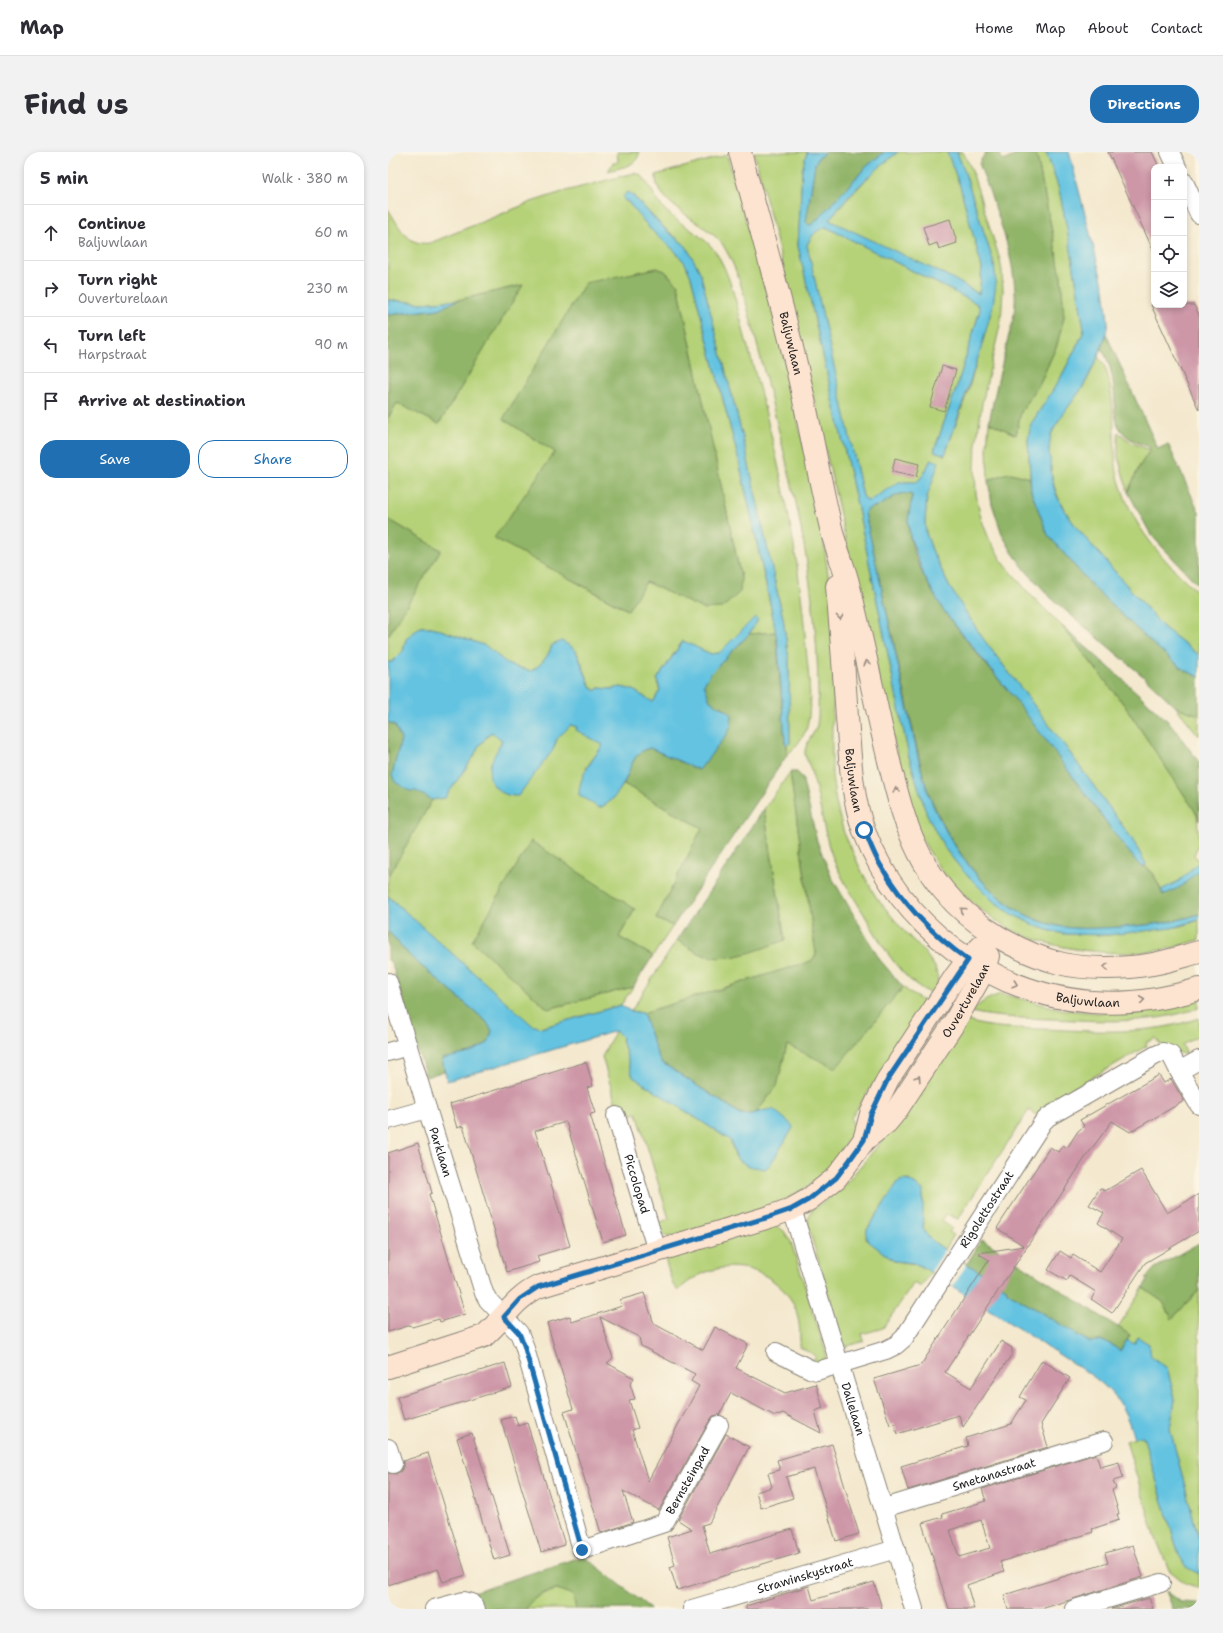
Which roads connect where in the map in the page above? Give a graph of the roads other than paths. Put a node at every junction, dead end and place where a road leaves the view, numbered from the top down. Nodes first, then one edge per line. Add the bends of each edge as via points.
1 (740, 152) edge
2 (1170, 152) edge
3 (1176, 164) edge
4 (1187, 188) edge
5 (1199, 214) edge
6 (834, 537) junction
7 (994, 934) junction
8 (1199, 952) edge
9 (976, 965) junction
10 (388, 982) edge
11 (1199, 988) edge
12 (408, 1046) junction
13 (388, 1052) edge
14 (1199, 1060) edge
15 (1179, 1071) junction
16 (1199, 1105) edge
17 (427, 1109) junction
18 (616, 1116) dead end
19 (388, 1120) edge
20 (792, 1209) junction
21 (657, 1251) junction
22 (504, 1317) junction
23 (776, 1352) dead end
24 (839, 1364) junction
25 (388, 1367) edge
26 (718, 1425) dead end
27 (1104, 1441) dead end
28 (884, 1508) junction
29 (896, 1549) junction
30 (582, 1550) joint
31 (1161, 1583) dead end
32 (434, 1609) edge
33 (476, 1609) edge
34 (692, 1609) edge
35 (914, 1609) edge
36 (1074, 1609) edge

1 - 6 main road, Baljuwlaan via 794,356
2 - 3 street
4 - 5 street
7 -> 6 main road, Baljuwlaan via 945,893 919,854 908,827 896,789 848,583
6 -> 9 main road, Baljuwlaan via 851,770 864,830 880,866 916,915 936,936
8 -> 7 main road, Baljuwlaan via 1154,964 1095,968 1059,963 1009,943
7 - 9 main road, Ouverturelaan
9 -> 11 main road, Baljuwlaan via 1010,983 1071,1000 1118,1003 1143,1001 1178,995
9 - 20 main road, Ouverturelaan via 888,1079 871,1114 864,1140 836,1178
10 - 12 street, Parklaan
12 - 13 street
12 - 17 street, Parklaan
14 - 15 street
15 - 16 street
15 - 24 street, Rigolettostraat via 1171,1055 1163,1052 1156,1054 1048,1117 900,1342 886,1350
17 - 19 street
17 - 22 street, Parklaan via 484,1293
18 - 21 street, Piccolopad
20 - 21 main road, Ouverturelaan
20 - 24 street, Dallelaan
21 - 22 main road, Ouverturelaan via 538,1287 520,1299
22 - 25 main road, Ouverturelaan via 493,1329 476,1340
22 - 30 street, Parklaan via 519,1333 524,1345
23 - 24 street, Rigolettostraat via 810,1369 817,1370
24 - 28 street, Dallelaan
26 - 30 street, Bernsteinpad via 664,1523
27 - 28 street, Smetanastraat
28 - 29 street, Dallelaan
29 - 34 street, Strawinskystraat
29 - 35 street, Dallelaan
31 - 36 street
32 - 33 street via 464,1601 472,1603

